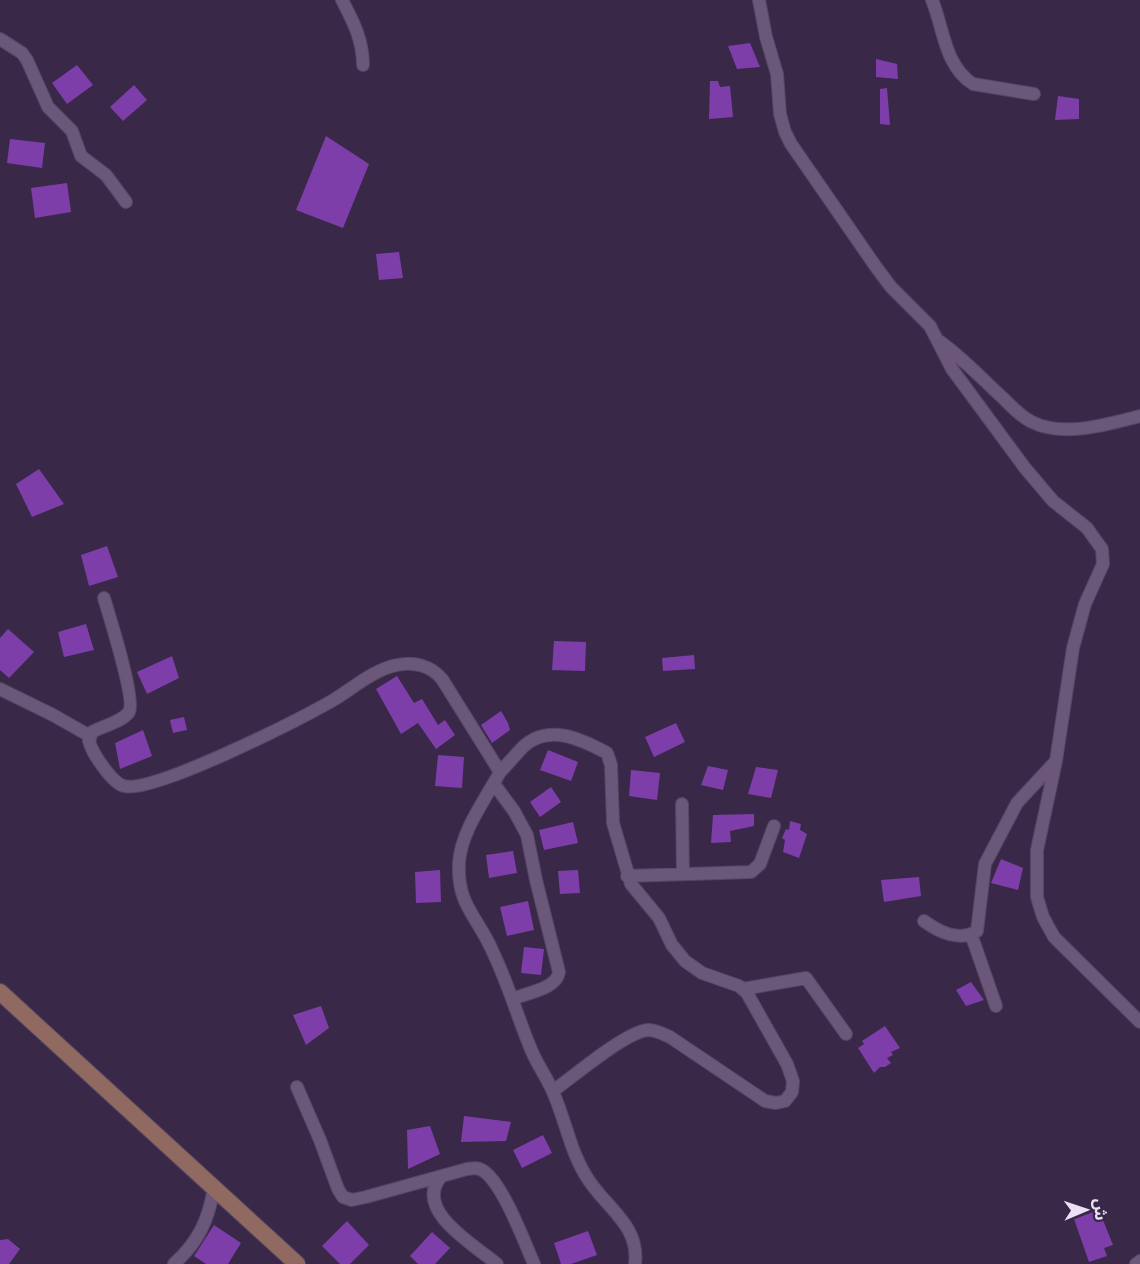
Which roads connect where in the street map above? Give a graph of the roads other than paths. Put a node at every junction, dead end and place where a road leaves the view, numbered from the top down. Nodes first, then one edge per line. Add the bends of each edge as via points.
1 (342, 0) edge
2 (759, 0) edge
3 (932, 0) edge
4 (0, 39) edge
5 (363, 65) dead end
6 (1034, 94) dead end
7 (126, 202) dead end
8 (938, 340) junction
9 (1140, 416) edge
10 (104, 598) dead end
11 (0, 688) edge
12 (90, 736) junction
13 (1056, 761) junction
14 (497, 778) junction
15 (682, 804) dead end
16 (774, 826) dead end
17 (683, 874) junction
18 (627, 876) junction
19 (924, 921) dead end
20 (971, 934) junction
21 (743, 989) junction
22 (0, 992) edge
23 (512, 999) junction
24 (996, 1006) dead end
25 (1140, 1022) edge
26 (846, 1034) dead end
27 (297, 1087) dead end
28 (553, 1091) junction
29 (441, 1177) junction
30 (214, 1188) junction
31 (1140, 1261) edge
32 (174, 1264) edge
33 (297, 1264) edge
34 (497, 1264) edge
35 (534, 1264) edge
36 (635, 1264) edge
37 (1136, 1264) edge

1 - 5 street via 360,38
2 - 8 street via 777,74 781,120 791,144 876,267 926,321
3 - 6 street via 951,60 964,78 973,84
4 - 7 street via 22,53 48,107 72,131 81,156 106,175
8 - 9 street via 1021,415 1037,424 1076,428
8 - 13 street via 952,369 1025,468 1053,501 1087,528 1104,554 1102,570 1077,629
10 - 12 street via 131,706 122,718
11 - 12 street
12 - 14 street via 90,745 113,779 123,786 135,787 256,740 378,672 396,665 415,664 436,672 442,680
13 - 20 street via 1017,803 988,858 978,927
13 - 25 street via 1037,850 1039,907 1054,937
14 - 18 street via 524,746 551,734 574,737 607,753 613,823
14 - 23 street via 465,840 459,861 460,883 467,909 492,948
14 - 23 street via 527,836 559,972 553,985
15 - 17 street
16 - 17 street via 761,862 754,870
17 - 18 street
18 - 21 street via 659,918 676,953 702,973
19 - 20 street via 950,935
20 - 24 street
21 - 26 street via 806,978
21 - 28 street via 790,1071 792,1092 785,1101 761,1099 655,1030 627,1038
22 - 30 main road
23 - 28 street via 531,1050
27 - 29 street via 343,1197 352,1200
28 - 36 street via 586,1177 633,1237
29 - 34 street via 434,1189 436,1208 448,1224
29 - 35 street via 473,1168 486,1173 505,1202
30 - 32 street via 200,1234
30 - 33 main road
31 - 37 street

